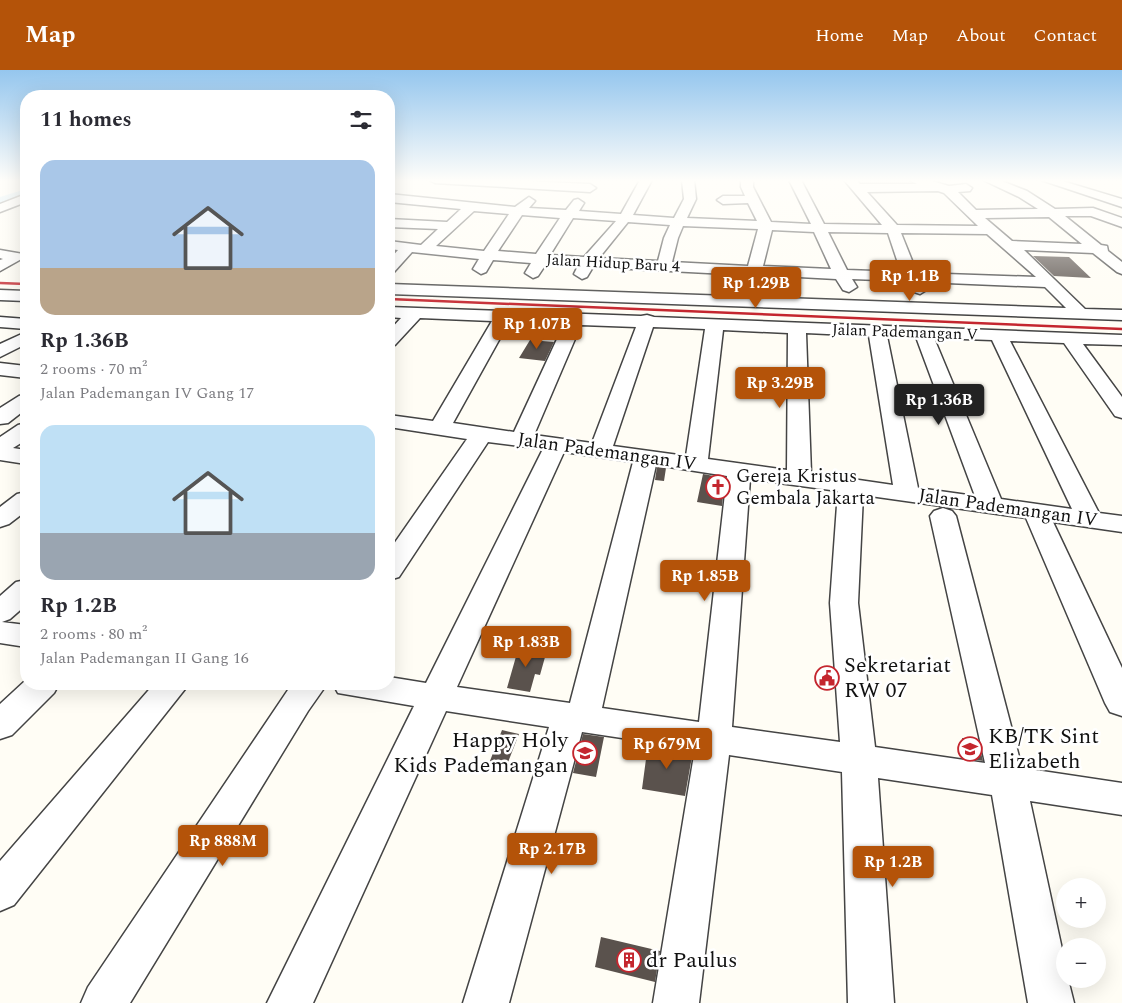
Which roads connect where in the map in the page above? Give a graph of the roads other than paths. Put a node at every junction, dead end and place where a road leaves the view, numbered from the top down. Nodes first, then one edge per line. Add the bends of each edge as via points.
1 (402, 224) edge
2 (453, 224) edge
3 (509, 224) edge
4 (562, 224) edge
5 (619, 224) edge
6 (679, 224) edge
7 (713, 224) edge
8 (817, 224) edge
9 (888, 224) edge
10 (962, 224) edge
11 (984, 224) edge
12 (1016, 224) edge
13 (1067, 224) edge
14 (450, 226) junction
15 (766, 226) junction
16 (1070, 226) junction
17 (819, 228) junction
18 (893, 229) junction
19 (395, 245) edge
20 (1008, 245) junction
21 (410, 246) junction
22 (425, 249) junction
23 (1098, 249) junction
24 (1122, 250) edge
25 (0, 254) edge
26 (487, 256) junction
27 (540, 259) junction
28 (395, 262) edge
29 (586, 262) junction
30 (670, 267) junction
31 (1121, 267) edge
32 (754, 270) junction
33 (12, 271) edge
34 (841, 275) junction
35 (911, 277) junction
36 (604, 280) junction
37 (1048, 282) junction
38 (395, 289) edge
39 (467, 290) junction
40 (524, 292) junction
41 (574, 294) junction
42 (14, 296) edge
43 (670, 298) junction
44 (745, 302) junction
45 (0, 304) edge
46 (862, 306) junction
47 (933, 308) junction
48 (395, 312) edge
49 (415, 313) junction
50 (1081, 314) junction
51 (1122, 315) edge
52 (504, 316) junction
53 (575, 318) junction
54 (647, 320) junction
55 (0, 322) edge
56 (20, 324) edge
57 (715, 324) junction
58 (797, 327) junction
59 (877, 330) junction
60 (923, 332) junction
61 (395, 335) edge
62 (998, 335) junction
63 (1069, 338) junction
64 (20, 340) edge
65 (1122, 340) edge
66 (0, 351) edge
67 (0, 369) edge
68 (20, 371) edge
69 (20, 404) edge
70 (1122, 412) edge
71 (0, 418) edge
72 (395, 426) edge
73 (440, 428) junction
74 (20, 434) edge
75 (481, 435) junction
76 (521, 440) junction
77 (556, 445) junction
78 (0, 447) edge
79 (600, 451) junction
80 (0, 453) edge
81 (20, 456) edge
82 (646, 457) junction
83 (696, 463) junction
84 (740, 471) junction
85 (799, 480) junction
86 (851, 486) junction
87 (907, 494) junction
88 (20, 504) edge
89 (990, 506) junction
90 (1036, 512) junction
91 (943, 516) dead end
92 (0, 519) edge
93 (1090, 520) junction
94 (1122, 524) edge
95 (395, 563) edge
96 (20, 594) edge
97 (0, 612) edge
98 (0, 632) edge
99 (20, 635) edge
100 (37, 690) edge
101 (168, 690) edge
102 (306, 690) edge
103 (389, 690) edge
104 (435, 697) junction
105 (1122, 703) edge
106 (576, 718) junction
107 (0, 725) edge
108 (714, 738) junction
109 (858, 760) junction
110 (1006, 781) junction
111 (1122, 799) edge
112 (0, 891) edge
113 (104, 1003) edge
114 (290, 1003) edge
115 (486, 1003) edge
116 (676, 1003) edge
117 (871, 1003) edge
118 (1051, 1003) edge

1 - 14 street
2 - 14 street
3 - 26 street
4 - 27 street
5 - 29 street via 611,237
6 - 30 street via 671,238
7 - 15 street
8 - 17 street
9 - 18 street
10 - 18 street
11 - 20 street
12 - 16 street
13 - 16 street
14 - 22 street
15 - 17 street
15 - 32 street
16 - 23 street
17 - 18 street
17 - 34 street
18 - 35 street
19 - 21 street, Jalan Hidup Baru 4
20 - 23 street
20 - 37 street
21 - 22 street, Jalan Hidup Baru 4
21 - 28 street
22 - 26 street, Jalan Hidup Baru 4
23 - 24 street
23 - 31 street
25 - 33 street via 18,256
26 - 27 street, Jalan Hidup Baru 4
26 - 39 street via 475,282
27 - 29 street, Jalan Hidup Baru 4
27 - 40 street
29 - 36 street, Jalan Hidup Baru 4
29 - 41 street
30 - 32 street, Jalan Hidup Baru 4
30 - 36 street, Jalan Hidup Baru 4
30 - 43 street
32 - 34 street, Jalan Hidup Baru 4
32 - 44 street
34 - 35 street, Jalan Hidup Baru 4
34 - 46 street
35 - 37 street, Jalan Hidup Baru 4
35 - 47 street
36 - 41 street
36 - 43 street
37 - 50 street
38 - 39 street
39 - 40 street
40 - 41 street
42 - 45 street
43 - 44 street
44 - 46 street
46 - 47 street
47 - 50 street
48 - 49 street, Jalan Pademangan V
49 - 52 street, Jalan Pademangan V
49 - 61 street
50 - 51 street
52 - 53 street, Jalan Pademangan V
52 - 73 street
53 - 54 street, Jalan Pademangan V
53 - 76 street
54 - 57 street, Jalan Pademangan V
54 - 79 street
55 - 56 street
57 - 58 street, Jalan Pademangan V
57 - 83 street
58 - 59 street, Jalan Pademangan V
58 - 85 street
59 - 60 street, Jalan Pademangan V
59 - 87 street
60 - 62 street, Jalan Pademangan V
60 - 89 street
62 - 63 street, Jalan Pademangan V
62 - 93 street
63 - 65 street, Jalan Pademangan V
63 - 70 street
64 - 66 street
67 - 68 street
69 - 71 street
72 - 73 street, Jalan Pademangan IV
73 - 75 street, Jalan Pademangan IV
74 - 78 street
75 - 76 street, Jalan Pademangan IV
75 - 95 street
76 - 77 street, Jalan Pademangan IV
77 - 79 street, Jalan Pademangan IV
77 - 104 street
79 - 82 street, Jalan Pademangan IV
80 - 81 street
82 - 83 street, Jalan Pademangan IV
82 - 106 street
83 - 84 street, Jalan Pademangan IV
84 - 85 street, Jalan Pademangan IV
84 - 108 street
85 - 86 street, Jalan Pademangan IV
86 - 87 street, Jalan Pademangan IV
86 - 109 street via 844,603
87 - 89 street, Jalan Pademangan IV
88 - 92 street
89 - 90 street, Jalan Pademangan IV
90 - 93 street, Jalan Pademangan IV
90 - 105 street
91 - 110 street
93 - 94 street, Jalan Pademangan IV
96 - 97 street
98 - 99 street
100 - 107 street
101 - 112 street
102 - 113 street
103 - 104 street
104 - 106 street
104 - 114 street
106 - 108 street
106 - 115 street
108 - 109 street
108 - 116 street
109 - 110 street
109 - 117 street
110 - 111 street
110 - 118 street

